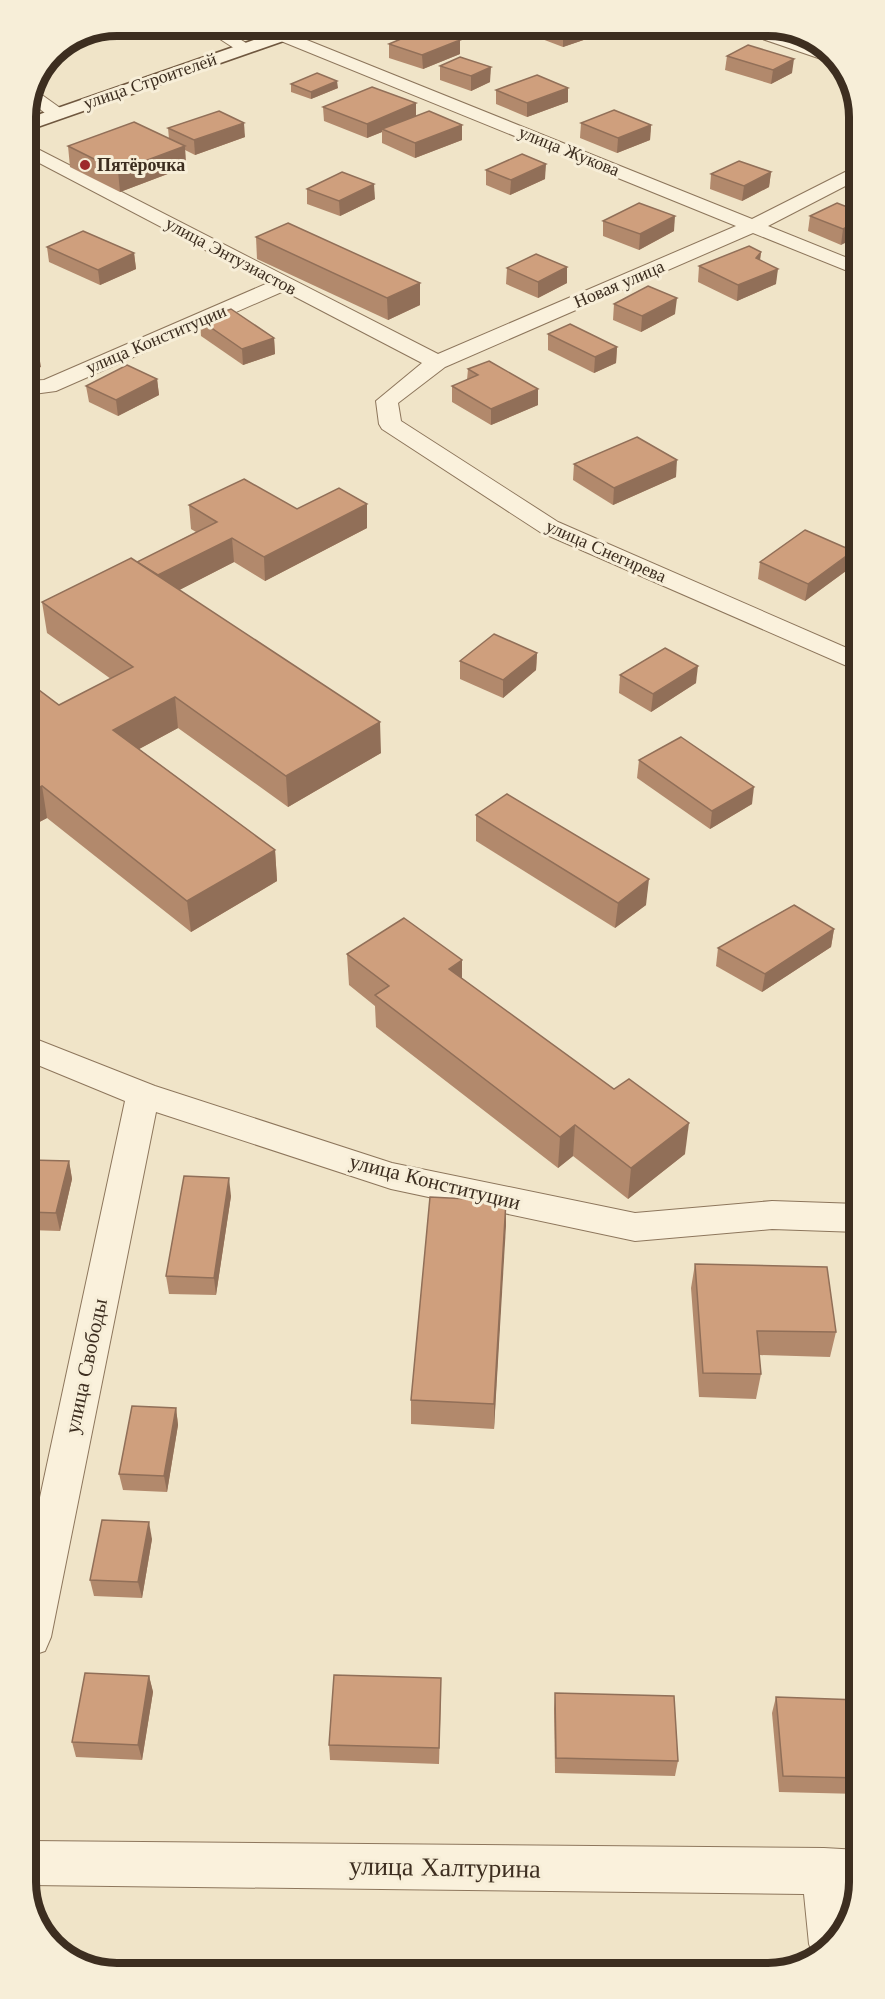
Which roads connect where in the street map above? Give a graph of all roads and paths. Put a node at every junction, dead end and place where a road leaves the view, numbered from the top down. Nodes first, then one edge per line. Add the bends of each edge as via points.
1 (225, 36) edge
2 (279, 36) edge
3 (284, 36) edge
4 (769, 36) edge
5 (246, 48) junction
6 (813, 51) edge
7 (39, 99) edge
8 (57, 114) junction
9 (36, 121) edge
10 (36, 154) edge
11 (849, 176) edge
12 (753, 226) junction
13 (849, 266) edge
14 (285, 284) junction
15 (437, 362) junction
16 (36, 387) edge
17 (387, 401) joint
18 (849, 659) edge
19 (36, 1051) edge
20 (142, 1095) junction
21 (849, 1218) edge
22 (36, 1608) edge
23 (36, 1863) edge
24 (842, 1871) edge
25 (834, 1928) edge

1 - 5 street
2 - 5 main road, улица Строителей
3 - 12 street, улица Жукова
4 - 6 street
5 - 8 main road, улица Строителей
7 - 8 street
8 - 9 main road, улица Строителей
10 - 14 street, улица Энтузиастов
11 - 12 street, Новая улица
12 - 13 street, улица Жукова
12 - 15 street, Новая улица
14 - 15 street, улица Энтузиастов
14 - 16 street, улица Конституции via 48,386
15 - 17 street, Новая улица
17 - 18 street, улица Снегирева via 390,424 549,527
19 - 20 street, улица Конституции
20 - 21 street, улица Конституции via 391,1176 635,1227 772,1215
20 - 22 street, улица Свободы
23 - 24 street, улица Халтурина
24 - 25 street

